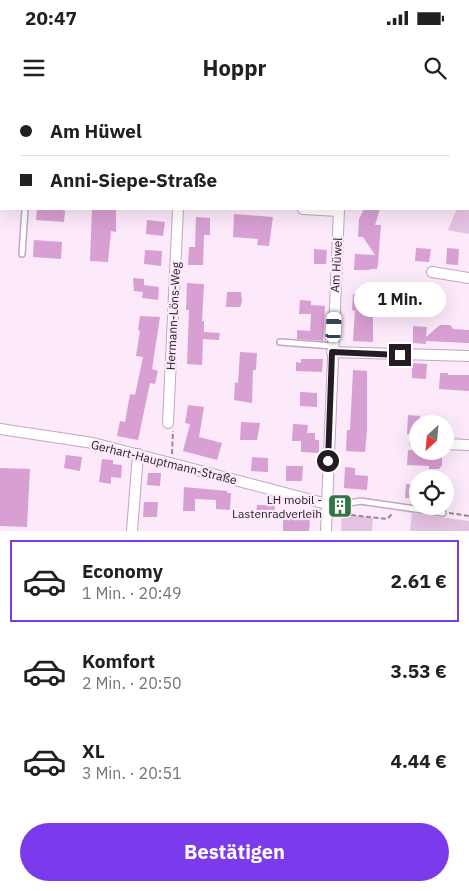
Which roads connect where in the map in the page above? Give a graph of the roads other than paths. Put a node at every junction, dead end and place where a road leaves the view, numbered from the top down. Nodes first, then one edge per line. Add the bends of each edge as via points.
1 (26, 210) edge
2 (178, 210) edge
3 (339, 210) edge
4 (22, 254) dead end
5 (432, 272) dead end
6 (469, 278) edge
7 (280, 342) dead end
8 (332, 349) junction
9 (469, 356) edge
10 (168, 423) road end
11 (0, 429) edge
12 (454, 444) edge
13 (469, 445) edge
14 (138, 454) junction
15 (327, 504) junction
16 (409, 507) edge
17 (132, 531) edge
18 (326, 531) edge

1 - 4 lane
2 - 10 street, Hermann-Löns-Weg
3 - 8 street, Am Hüwel
5 - 6 street
7 - 8 lane
8 - 9 street
8 - 15 street, Am Hüwel
11 - 14 street, Gerhart-Hauptmann-Straße via 93,443
12 - 13 street
14 - 15 street, Gerhart-Hauptmann-Straße
14 - 17 street
15 - 16 lane via 360,501
15 - 18 street, Am Hüwel

